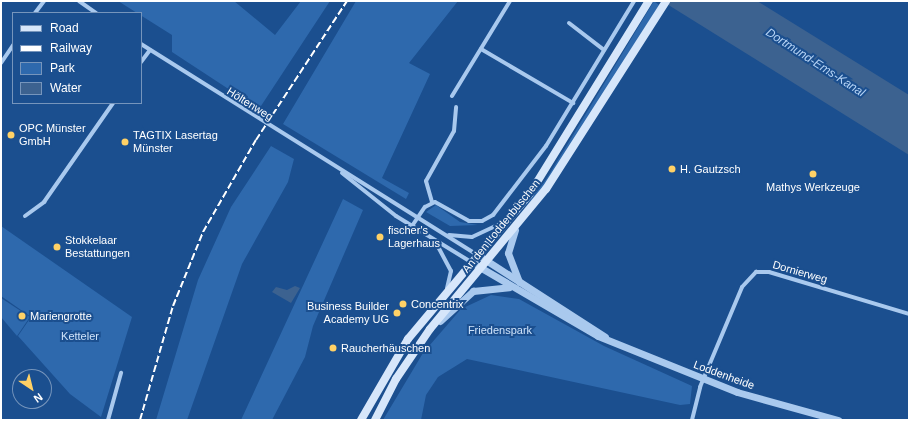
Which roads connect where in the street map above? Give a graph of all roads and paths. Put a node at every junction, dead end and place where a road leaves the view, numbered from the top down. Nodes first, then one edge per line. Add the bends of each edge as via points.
1 (44, 1) edge
2 (79, 1) edge
3 (510, 1) edge
4 (634, 1) edge
5 (650, 1) edge
6 (663, 4) edge
7 (36, 12) edge
8 (95, 12) edge
9 (569, 23) dead end
10 (142, 45) edge
11 (12, 47) edge
12 (481, 49) junction
13 (150, 50) junction
14 (604, 50) junction
15 (142, 61) edge
16 (1, 63) edge
17 (452, 96) dead end
18 (573, 103) junction
19 (112, 104) edge
20 (456, 107) dead end
21 (342, 173) junction
22 (432, 202) junction
23 (514, 214) junction
24 (25, 216) dead end
25 (418, 217) junction
26 (412, 226) junction
27 (517, 228) junction
28 (442, 233) junction
29 (434, 239) junction
30 (478, 255) junction
31 (471, 262) junction
32 (487, 262) junction
33 (481, 268) junction
34 (519, 282) junction
35 (513, 288) junction
36 (445, 293) junction
37 (909, 314) edge
38 (430, 329) junction
39 (607, 338) junction
40 (121, 373) dead end
41 (703, 380) junction
42 (108, 420) edge
43 (361, 420) edge
44 (375, 420) edge
45 (692, 420) edge
46 (838, 420) edge

1 - 7 street
2 - 8 street
3 - 12 street
4 - 14 street, An den Loddenbüschen
5 - 23 main road, An den Loddenbüschen
6 - 27 main road, An den Loddenbüschen via 572,151
9 - 14 street
10 - 13 street, Höltenweg
11 - 16 street
12 - 17 street
12 - 18 street
13 - 15 street
13 - 21 street, Höltenweg
14 - 18 street, An den Loddenbüschen
18 - 22 street, An den Loddenbüschen via 541,154 490,218 469,221 442,204
19 - 24 street via 44,202
20 - 22 street via 454,131 426,180
21 - 25 street, Höltenweg
21 - 26 street, Höltenweg
22 - 25 street
23 - 28 street, Höltenweg via 478,235 459,237
23 - 30 main road, An den Loddenbüschen
25 - 26 street
25 - 28 street, Höltenweg
26 - 29 street, Höltenweg
27 - 32 main road, An den Loddenbüschen
27 - 34 street via 508,248 509,262
28 - 30 street, Höltenweg
29 - 31 street, Höltenweg
29 - 36 street via 450,271
30 - 31 main road, An den Loddenbüschen
30 - 32 street, Loddenheide
31 - 33 street, Loddenheide
31 - 36 main road, An den Loddenbüschen
32 - 33 main road, An den Loddenbüschen
32 - 34 street, Loddenheide
33 - 35 street, Loddenheide
33 - 38 main road, An den Loddenbüschen
34 - 39 street, Loddenheide
35 - 38 street via 488,287 473,291
35 - 39 street, Loddenheide
36 - 43 main road, An den Loddenbüschen via 388,368
37 - 41 street, Dornierweg via 759,271 745,281
38 - 44 main road, An den Loddenbüschen via 396,379
39 - 41 street, Loddenheide
40 - 42 street
41 - 45 street
41 - 46 street, Loddenheide

